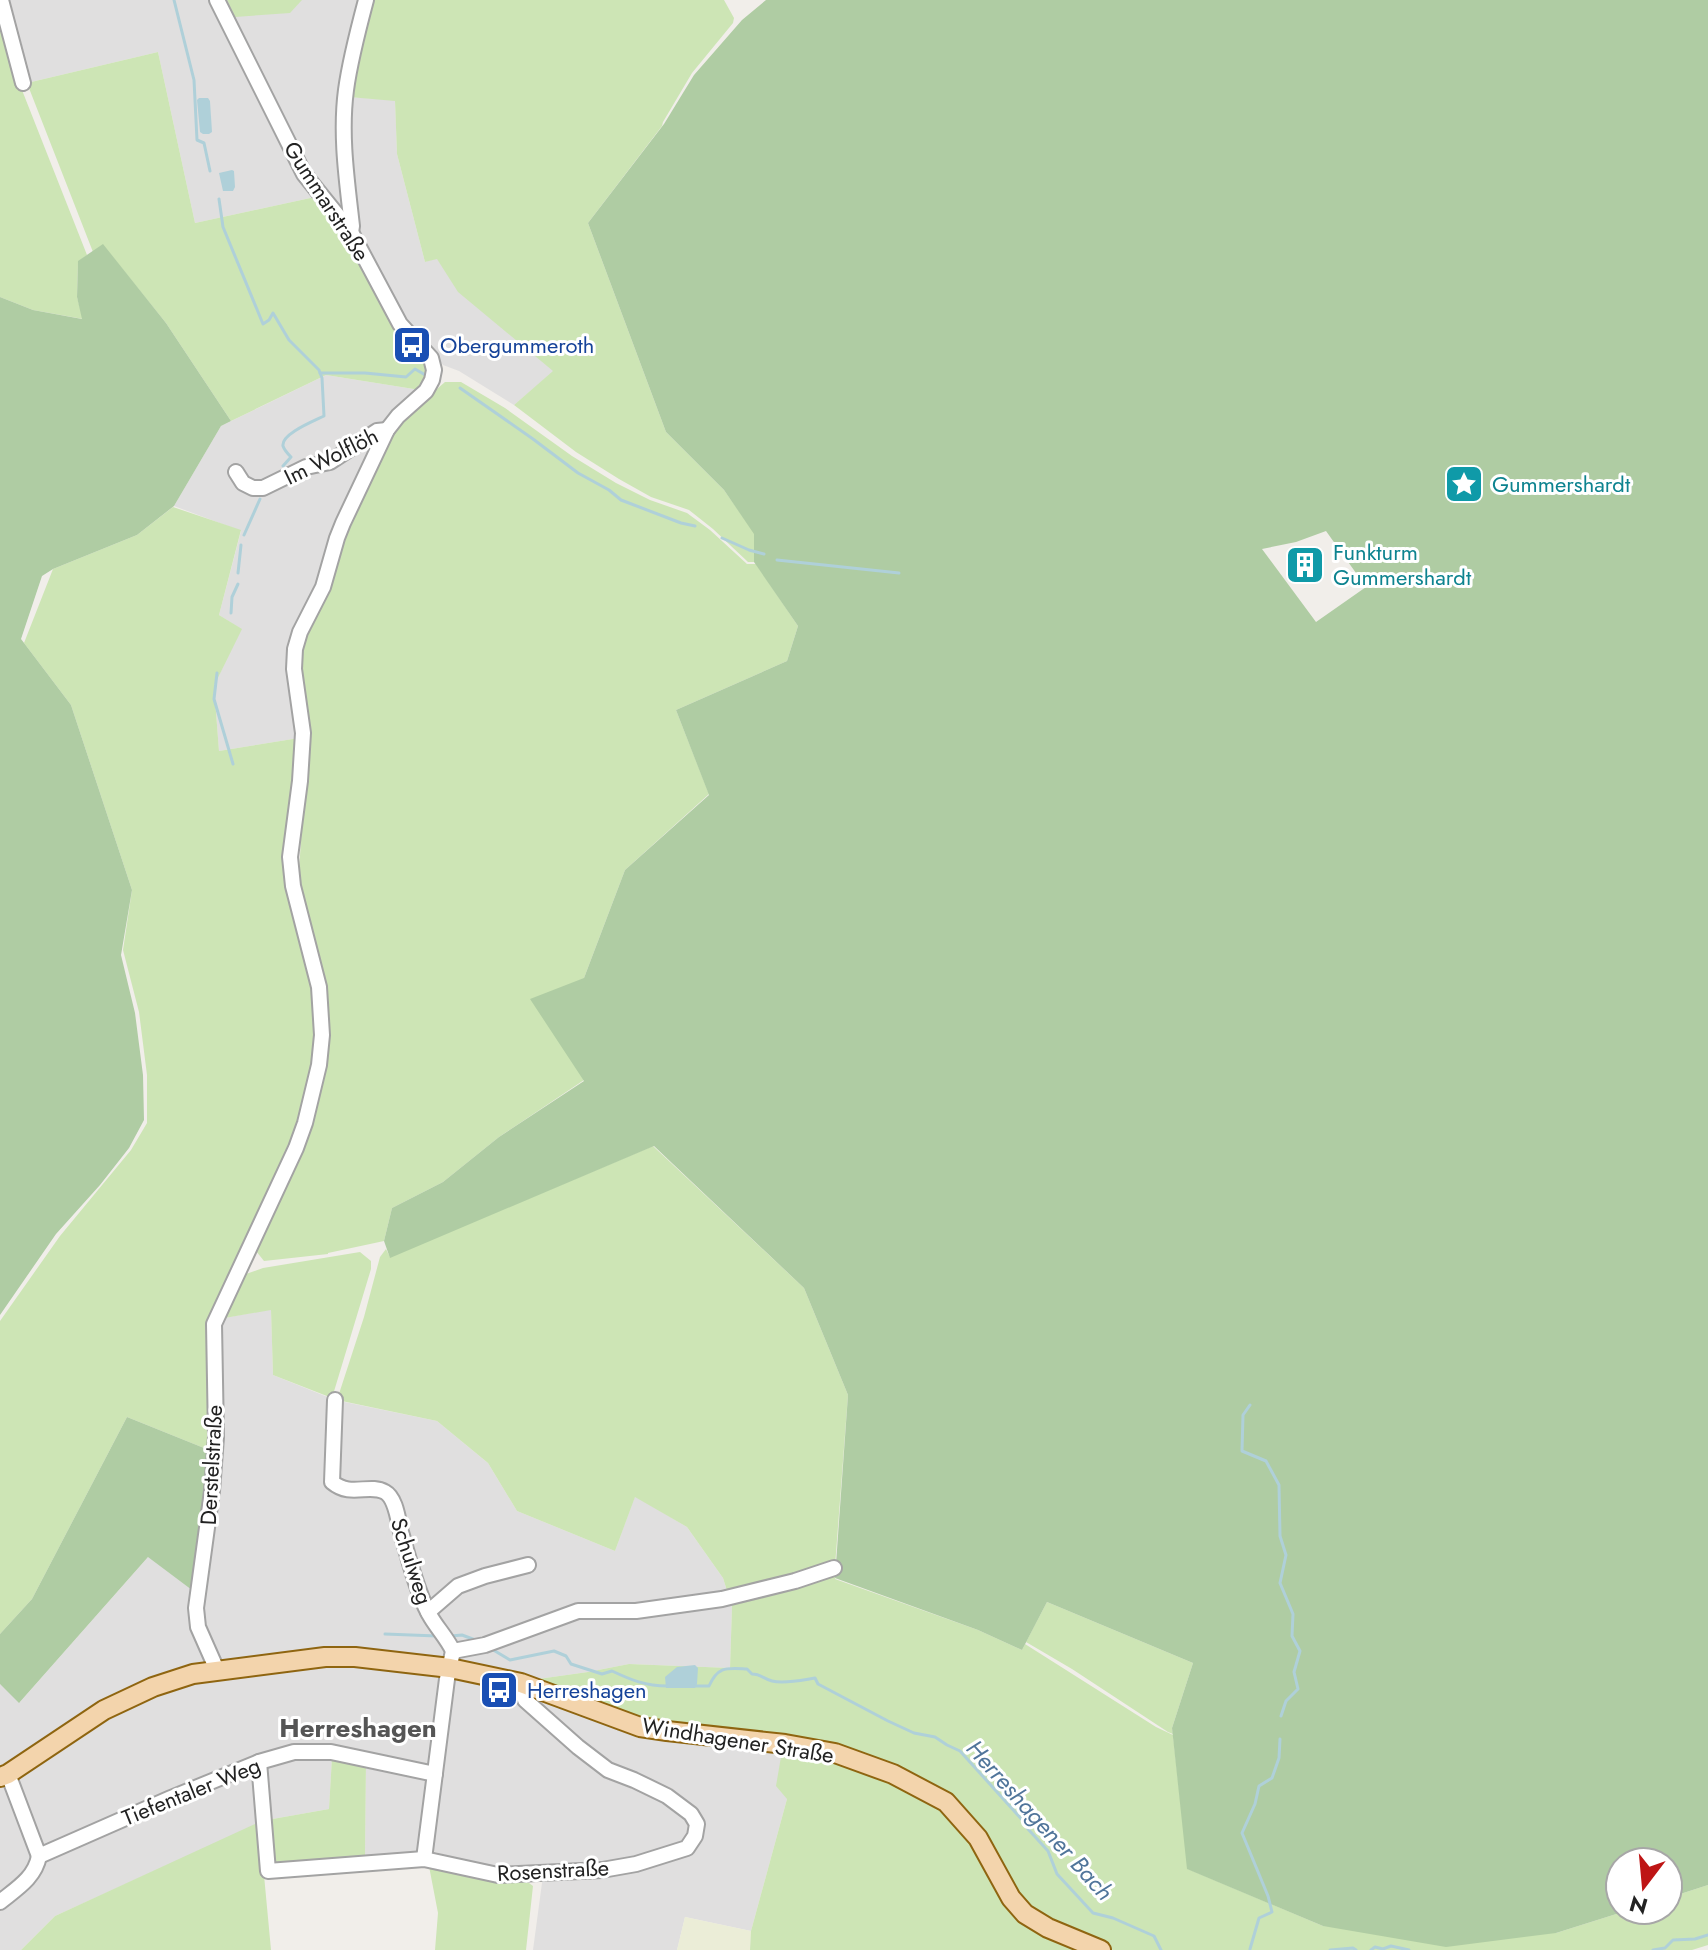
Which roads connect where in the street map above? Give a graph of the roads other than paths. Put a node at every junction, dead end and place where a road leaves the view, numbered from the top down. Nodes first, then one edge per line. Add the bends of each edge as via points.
1 (1, 0) edge
2 (217, 0) edge
3 (366, 0) edge
4 (23, 83) dead end
5 (351, 232) junction
6 (387, 430) junction
7 (236, 472) dead end
8 (295, 649) joint
9 (335, 1400) dead end
10 (528, 1565) dead end
11 (834, 1568) dead end
12 (428, 1612) junction
13 (451, 1660) junction
14 (217, 1670) junction
15 (521, 1683) junction
16 (259, 1762) junction
17 (435, 1774) junction
18 (4, 1776) edge
19 (39, 1856) junction
20 (424, 1859) junction
21 (0, 1902) edge
22 (1101, 1950) edge

1 - 4 street
2 - 5 street, Gummarstraße via 304,174
3 - 5 street via 345,92
5 - 6 street, Gummarstraße via 400,324 431,358 434,370 426,391
6 - 7 street, Im Wolflöh via 377,431 330,462 306,467 263,488 243,483
6 - 8 street, Gummarstraße via 340,530 323,587
8 - 14 street, Derstelstraße via 303,733 290,857 319,987 322,1035 296,1148 214,1324 216,1437 196,1608 198,1627
9 - 12 street, Schulweg via 332,1482 345,1490 385,1491 392,1500
10 - 12 street via 458,1586
11 - 13 street via 722,1599 636,1611 578,1611
12 - 13 street, Schulweg
13 - 14 main road, Windhagener Straße via 325,1657
13 - 15 main road, Windhagener Straße
13 - 17 street
14 - 18 main road, Windhagener Straße via 129,1697
15 - 20 street, Rosenstraße via 525,1700 608,1770 667,1796 691,1814 697,1824 695,1836 687,1848 602,1870 498,1875
15 - 22 main road, Windhagener Straße via 640,1727 835,1753 893,1774 946,1802 978,1838 1025,1914
16 - 17 street, Tiefentaler Weg via 321,1751
16 - 19 street, Tiefentaler Weg
16 - 20 street, Rosenstraße via 268,1871
17 - 20 street
18 - 19 street
19 - 21 street via 34,1872

